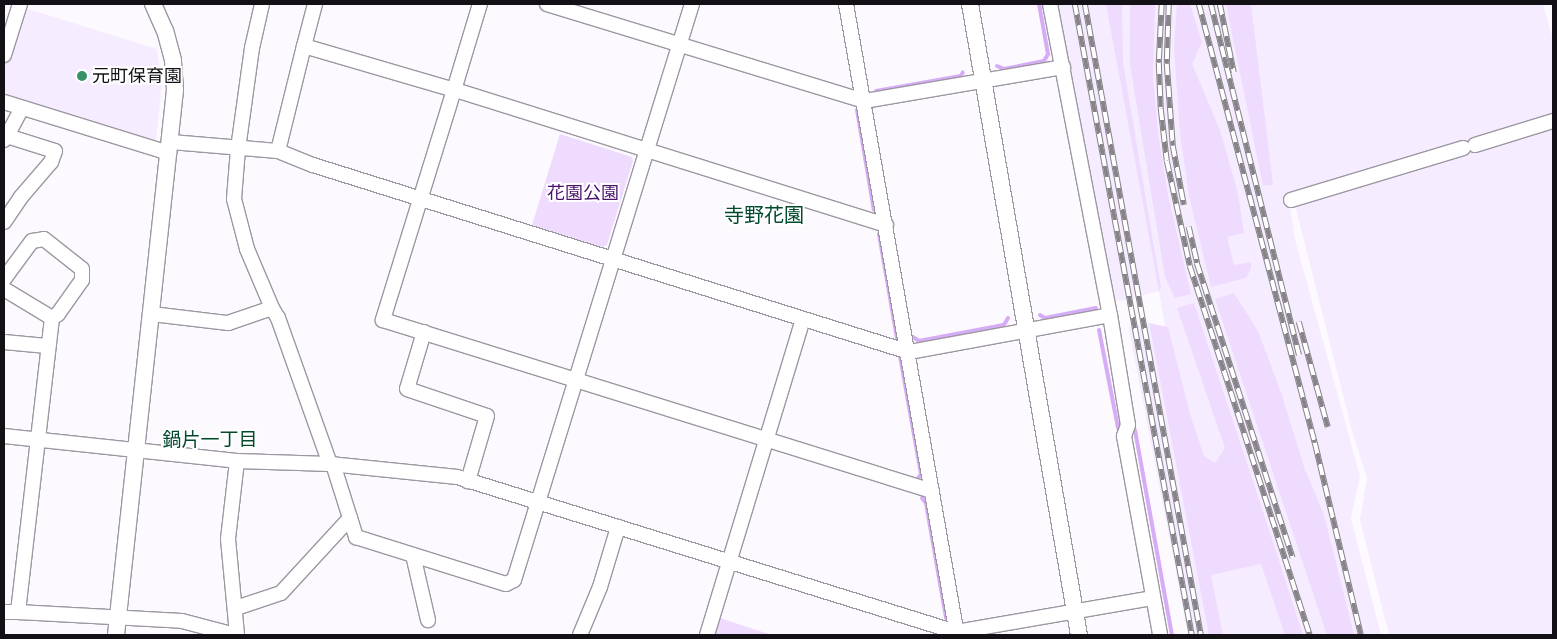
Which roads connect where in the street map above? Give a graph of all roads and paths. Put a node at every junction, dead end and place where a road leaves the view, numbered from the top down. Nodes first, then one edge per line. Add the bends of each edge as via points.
1 (20, 4) edge
2 (153, 4) edge
3 (262, 4) edge
4 (315, 4) edge
5 (480, 4) edge
6 (547, 4) edge
7 (692, 4) edge
8 (846, 4) edge
9 (970, 4) edge
10 (1050, 4) edge
11 (679, 44) junction
12 (304, 46) junction
13 (4, 55) edge
14 (1063, 67) junction
15 (983, 80) junction
16 (454, 90) junction
17 (4, 102) edge
18 (865, 102) junction
19 (22, 108) junction
20 (1553, 121) edge
21 (5, 138) edge
22 (170, 148) junction
23 (238, 148) junction
24 (646, 149) junction
25 (278, 151) junction
26 (420, 198) junction
27 (1291, 200) dead end
28 (4, 222) edge
29 (886, 226) junction
30 (612, 259) junction
31 (4, 279) edge
32 (4, 289) edge
33 (272, 308) junction
34 (152, 314) junction
35 (1110, 315) junction
36 (52, 318) junction
37 (803, 319) junction
38 (1026, 330) junction
39 (424, 332) junction
40 (4, 342) edge
41 (47, 346) junction
42 (909, 352) junction
43 (575, 380) junction
44 (4, 436) edge
45 (765, 439) junction
46 (37, 440) junction
47 (135, 450) junction
48 (236, 461) junction
49 (332, 464) junction
50 (468, 480) junction
51 (932, 491) junction
52 (537, 501) junction
53 (350, 518) junction
54 (618, 527) junction
55 (414, 555) junction
56 (728, 562) junction
57 (1152, 598) junction
58 (236, 608) junction
59 (1075, 611) junction
60 (11, 612) edge
61 (118, 617) junction
62 (428, 620) dead end
63 (956, 634) edge
64 (116, 635) edge
65 (236, 635) edge
66 (580, 635) edge
67 (707, 635) edge
68 (1079, 635) edge
69 (1160, 635) edge

1 - 13 street
2 - 22 street via 173,60 175,90
3 - 23 street via 252,48
4 - 12 street
5 - 16 street
6 - 11 street
7 - 11 street
8 - 18 street
9 - 15 street
10 - 14 street
11 - 18 street
11 - 24 street
12 - 16 street
12 - 25 street
14 - 15 street
14 - 35 street
15 - 18 street
15 - 38 street
16 - 24 street
16 - 26 street
17 - 19 street
18 - 29 street
19 - 21 street
19 - 22 street
20 - 27 street
21 - 28 street via 54,151 51,162
22 - 23 street
22 - 34 street
23 - 25 street
23 - 33 street via 234,199 247,249
24 - 29 street
24 - 30 street
25 - 26 street
26 - 30 street
26 - 39 street via 383,320
29 - 42 street
30 - 37 street
30 - 43 street
31 - 36 street via 32,241 38,240 44,240 82,269 82,280
32 - 36 street
33 - 34 street via 228,323
33 - 49 street
34 - 47 street
35 - 38 street
35 - 57 street via 1128,425 1124,436
36 - 41 street
37 - 42 street
37 - 45 street
38 - 42 street
38 - 59 street
39 - 43 street
39 - 50 street via 407,389 487,416
40 - 41 street
41 - 46 street
42 - 51 street
43 - 45 street
43 - 52 street
44 - 46 street
45 - 51 street
45 - 56 street
46 - 47 street
46 - 60 street
47 - 48 street
47 - 61 street
48 - 49 street
48 - 58 street via 228,539
49 - 50 street
49 - 53 street
50 - 52 street
51 - 63 street
52 - 54 street
52 - 55 street via 514,580 506,584
53 - 55 street via 356,536
53 - 58 street via 281,593
54 - 56 street
54 - 66 street via 600,586
55 - 62 street
56 - 63 street
56 - 67 street
57 - 59 street
57 - 69 street
58 - 65 street
59 - 63 street
59 - 68 street
60 - 61 street
61 - 64 street
61 - 65 street via 182,621

